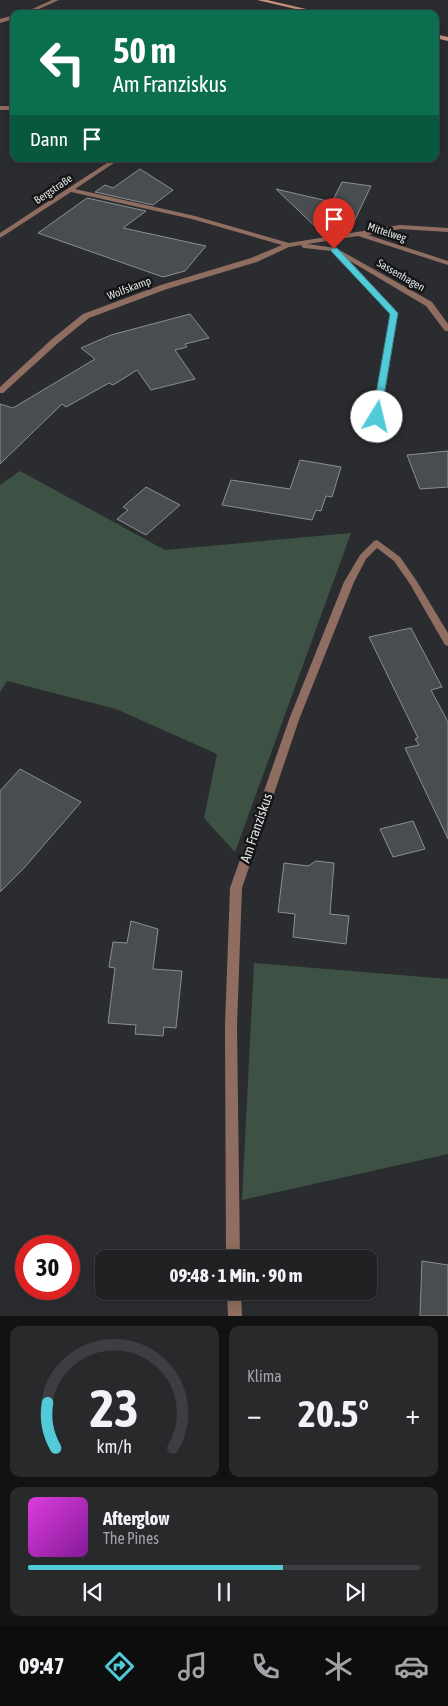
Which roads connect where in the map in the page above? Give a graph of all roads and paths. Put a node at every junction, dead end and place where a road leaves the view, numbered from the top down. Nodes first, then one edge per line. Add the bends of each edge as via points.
1 (56, 0) edge
2 (260, 0) edge
3 (32, 10) edge
4 (307, 10) edge
5 (112, 162) edge
6 (70, 190) junction
7 (448, 230) edge
8 (358, 234) junction
9 (0, 236) edge
10 (288, 245) junction
11 (334, 249) junction
12 (448, 263) edge
13 (448, 329) edge
14 (0, 391) edge
15 (377, 417) dead end
16 (448, 642) edge
17 (233, 1250) edge
18 (234, 1300) edge
19 (235, 1316) edge

1 - 3 street
2 - 4 street
5 - 6 street, Bergstraße
6 - 9 street, Bergstraße
6 - 10 street, Wolfskamp via 193,217
7 - 8 street via 400,227
8 - 10 street, Mittelweg
8 - 12 street, Mittelweg
10 - 11 street, Wolfskamp
10 - 14 street, Wolfskamp via 254,260 164,287 86,316
11 - 13 street, Sassenhagen via 429,304
11 - 15 street via 394,313
16 - 17 street, Am Franziskus via 413,582 396,559 377,543 363,557 349,582 295,717 236,888 231,1025
18 - 19 street

